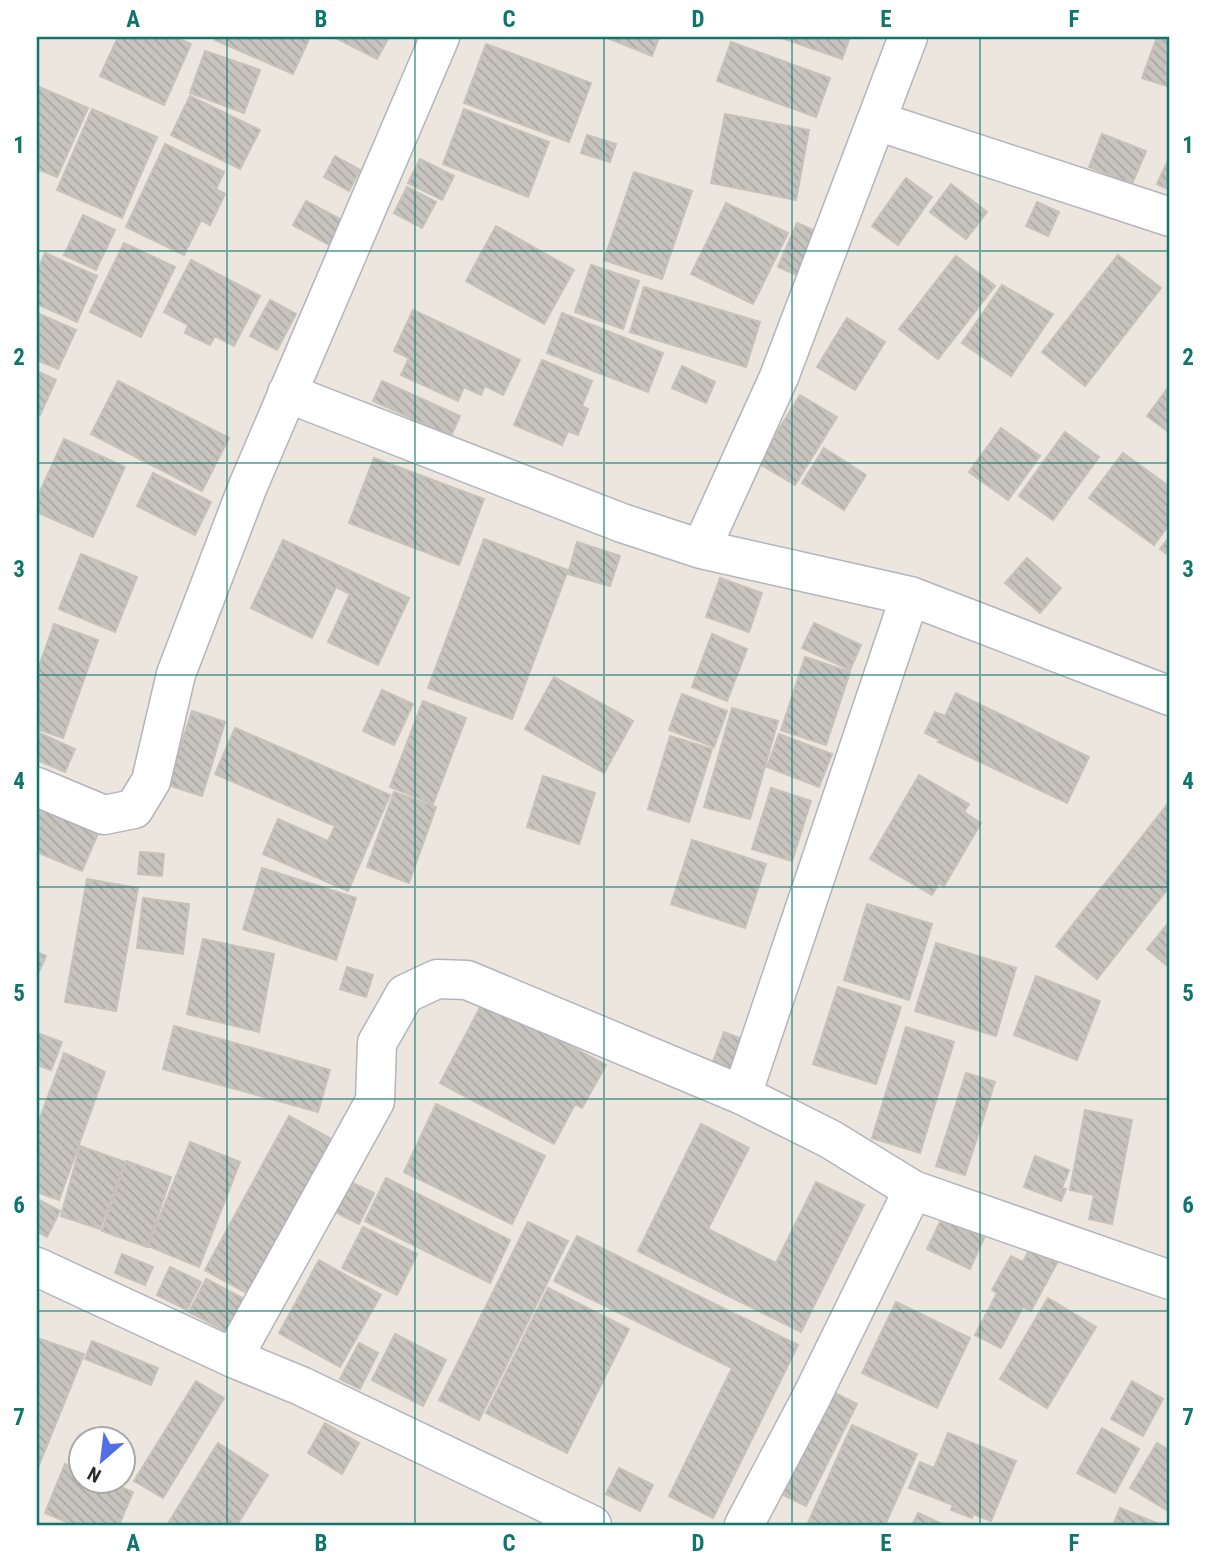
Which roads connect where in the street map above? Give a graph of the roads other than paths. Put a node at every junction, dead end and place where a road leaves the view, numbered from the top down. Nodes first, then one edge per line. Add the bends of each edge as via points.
1 (440, 37) edge
2 (908, 37) edge
3 (877, 121) junction
4 (1170, 217) edge
5 (287, 393) junction
6 (701, 549) junction
7 (910, 596) junction
8 (1170, 696) edge
9 (37, 787) edge
10 (741, 1095) junction
11 (913, 1190) junction
12 (37, 1268) edge
13 (1170, 1280) edge
14 (233, 1358) junction
15 (592, 1525) edge
16 (744, 1525) edge

1 - 5 street
2 - 3 street
3 - 4 street
3 - 6 street via 779,377
5 - 6 street via 622,523
5 - 9 street via 176,674 151,781 134,809 104,815
6 - 7 street
7 - 8 street
7 - 10 street
10 - 11 street via 830,1139
10 - 14 street via 467,980 438,979 405,995 377,1043 375,1101
11 - 13 street
11 - 16 street
12 - 14 street
14 - 15 street

